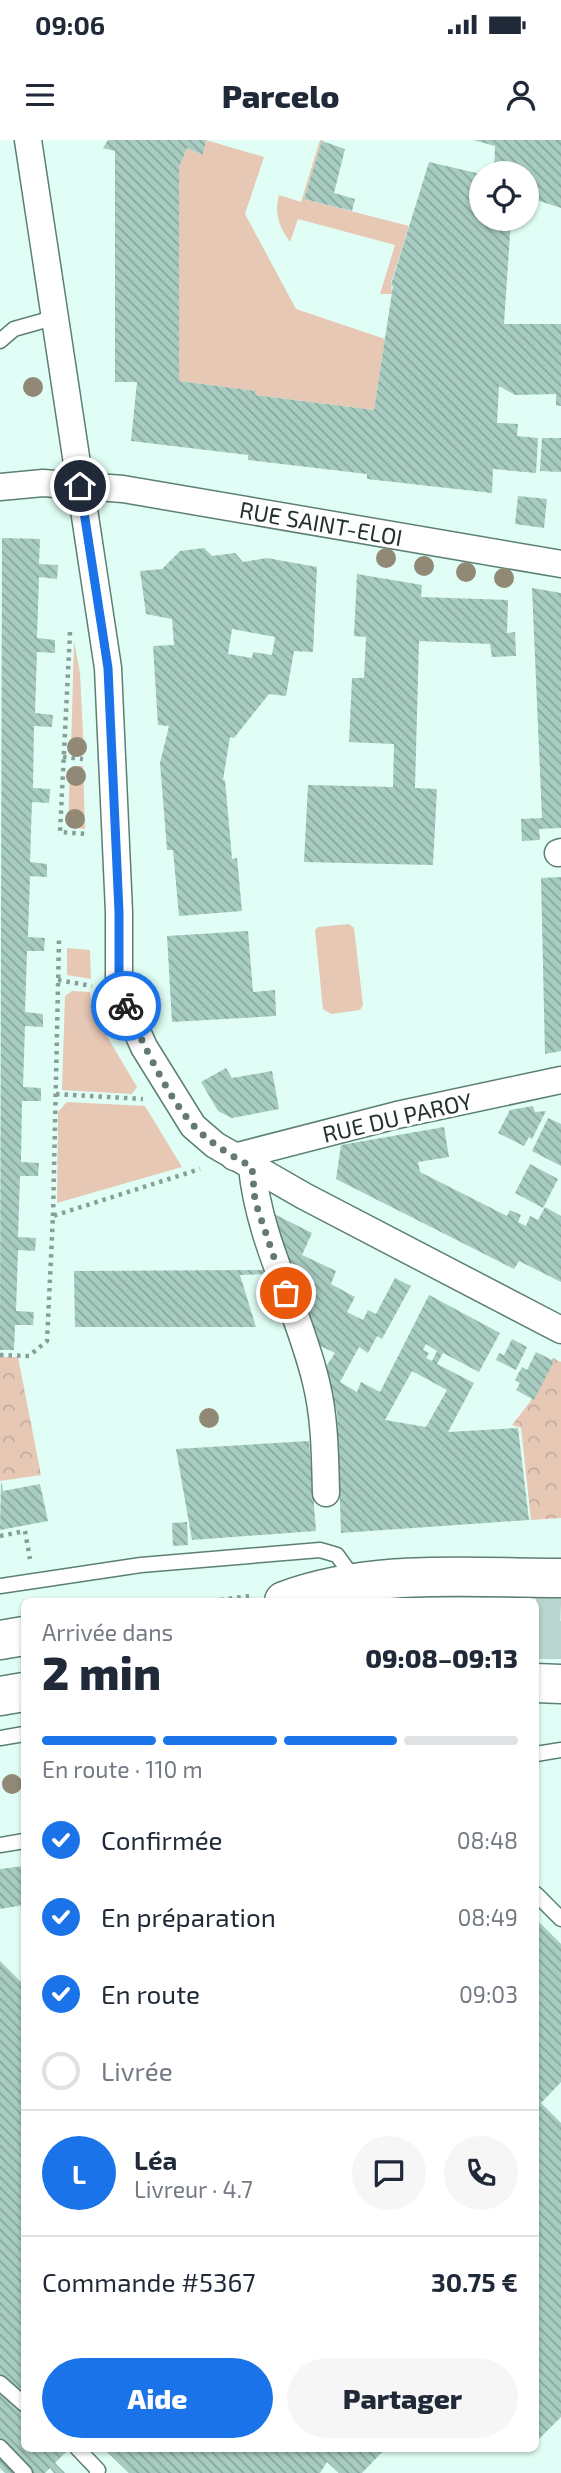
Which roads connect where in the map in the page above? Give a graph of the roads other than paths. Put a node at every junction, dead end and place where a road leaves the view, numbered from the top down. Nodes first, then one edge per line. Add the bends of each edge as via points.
1 (28, 140) edge
2 (53, 318) junction
3 (0, 341) edge
4 (80, 486) junction
5 (0, 487) edge
6 (561, 564) edge
7 (561, 1080) edge
8 (243, 1162) junction
9 (561, 1330) edge
10 (326, 1493) dead end
11 (561, 1578) edge
12 (356, 1581) junction
13 (0, 1586) edge
14 (293, 1598) edge
15 (21, 1636) edge
16 (0, 1640) edge
17 (539, 1683) edge
18 (561, 1684) edge
19 (21, 1692) edge
20 (0, 1696) edge
21 (21, 1734) edge
22 (0, 1738) edge
23 (561, 1750) edge
24 (539, 1754) edge
25 (21, 1842) edge
26 (0, 1845) edge
27 (539, 1897) edge
28 (561, 1919) edge
29 (0, 2383) edge
30 (21, 2401) edge
31 (0, 2447) edge
32 (80, 2452) edge
33 (25, 2473) edge
34 (97, 2473) edge

1 - 2 street
2 - 3 lane via 14,329
2 - 4 street
4 - 5 street, RUE SAINT-ELOI
4 - 6 street, RUE SAINT-ELOI via 123,489
4 - 8 street via 108,668 119,991 144,1047 193,1126
7 - 8 street, RUE DU PAROY via 397,1115
8 - 9 street
8 - 10 street via 316,1380 323,1417
11 - 12 main road
12 - 13 lane via 337,1555 320,1550 141,1565
12 - 14 main road
15 - 16 main road
17 - 18 main road
19 - 20 main road
21 - 22 lane
23 - 24 lane
25 - 26 lane
27 - 28 lane
29 - 30 lane
31 - 33 lane
32 - 34 lane

